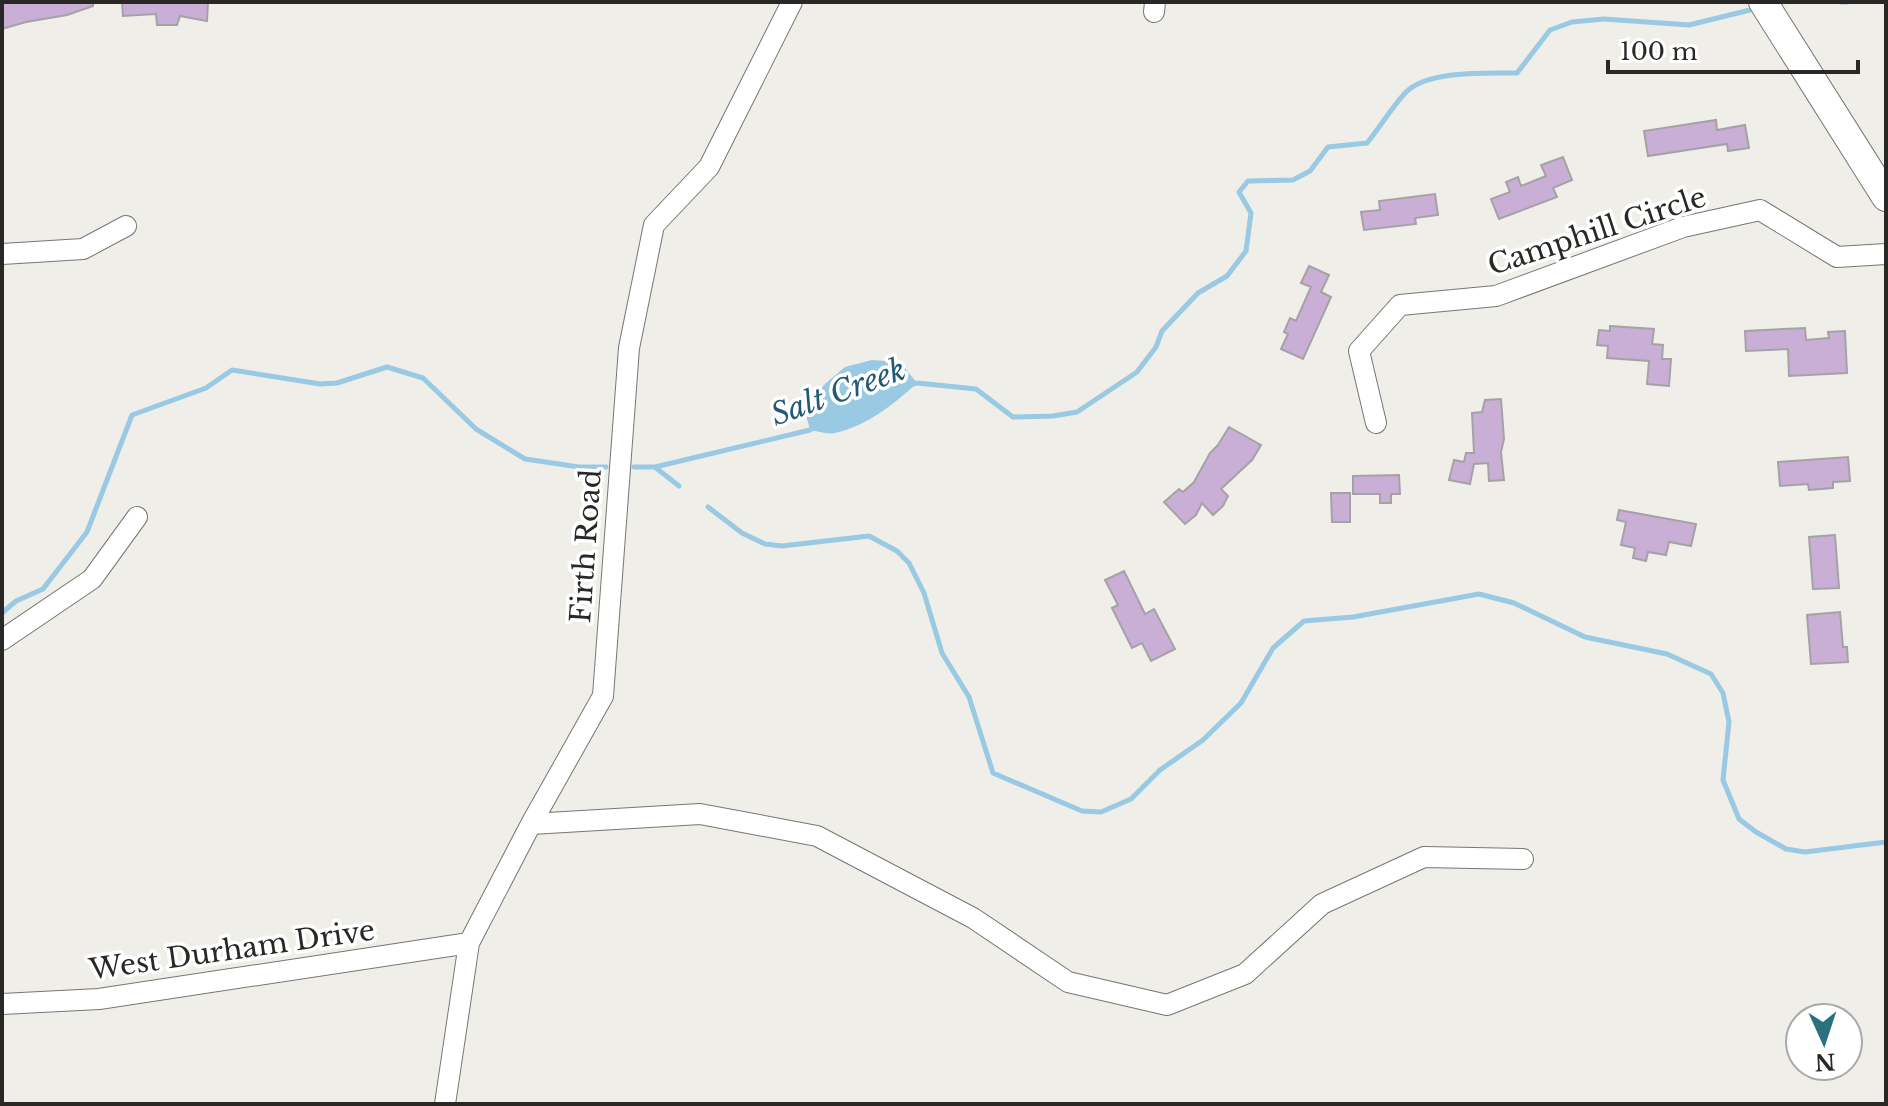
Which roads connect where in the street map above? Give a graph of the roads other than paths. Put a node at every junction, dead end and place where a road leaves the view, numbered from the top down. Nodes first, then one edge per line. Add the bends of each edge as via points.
1 (792, 2) edge
2 (1763, 2) edge
3 (1886, 197) edge
4 (126, 226) dead end
5 (2, 254) edge
6 (1886, 254) edge
7 (1376, 423) dead end
8 (137, 517) dead end
9 (2, 640) edge
10 (531, 824) junction
11 (1523, 859) dead end
12 (469, 943) junction
13 (2, 1004) edge
14 (445, 1104) edge

1 - 10 street, Firth Road via 709,167 654,225 629,348 603,696
2 - 3 main road
4 - 5 street via 83,249
6 - 7 street, Camphill Circle via 1837,257 1760,210 1683,227 1496,296 1400,305 1359,351
8 - 9 street via 92,579
10 - 11 street via 700,814 817,836 973,918 1068,982 1167,1005 1245,974 1322,904 1424,857
10 - 12 street, Firth Road
12 - 13 street, West Durham Drive via 99,999
12 - 14 street, Firth Road

